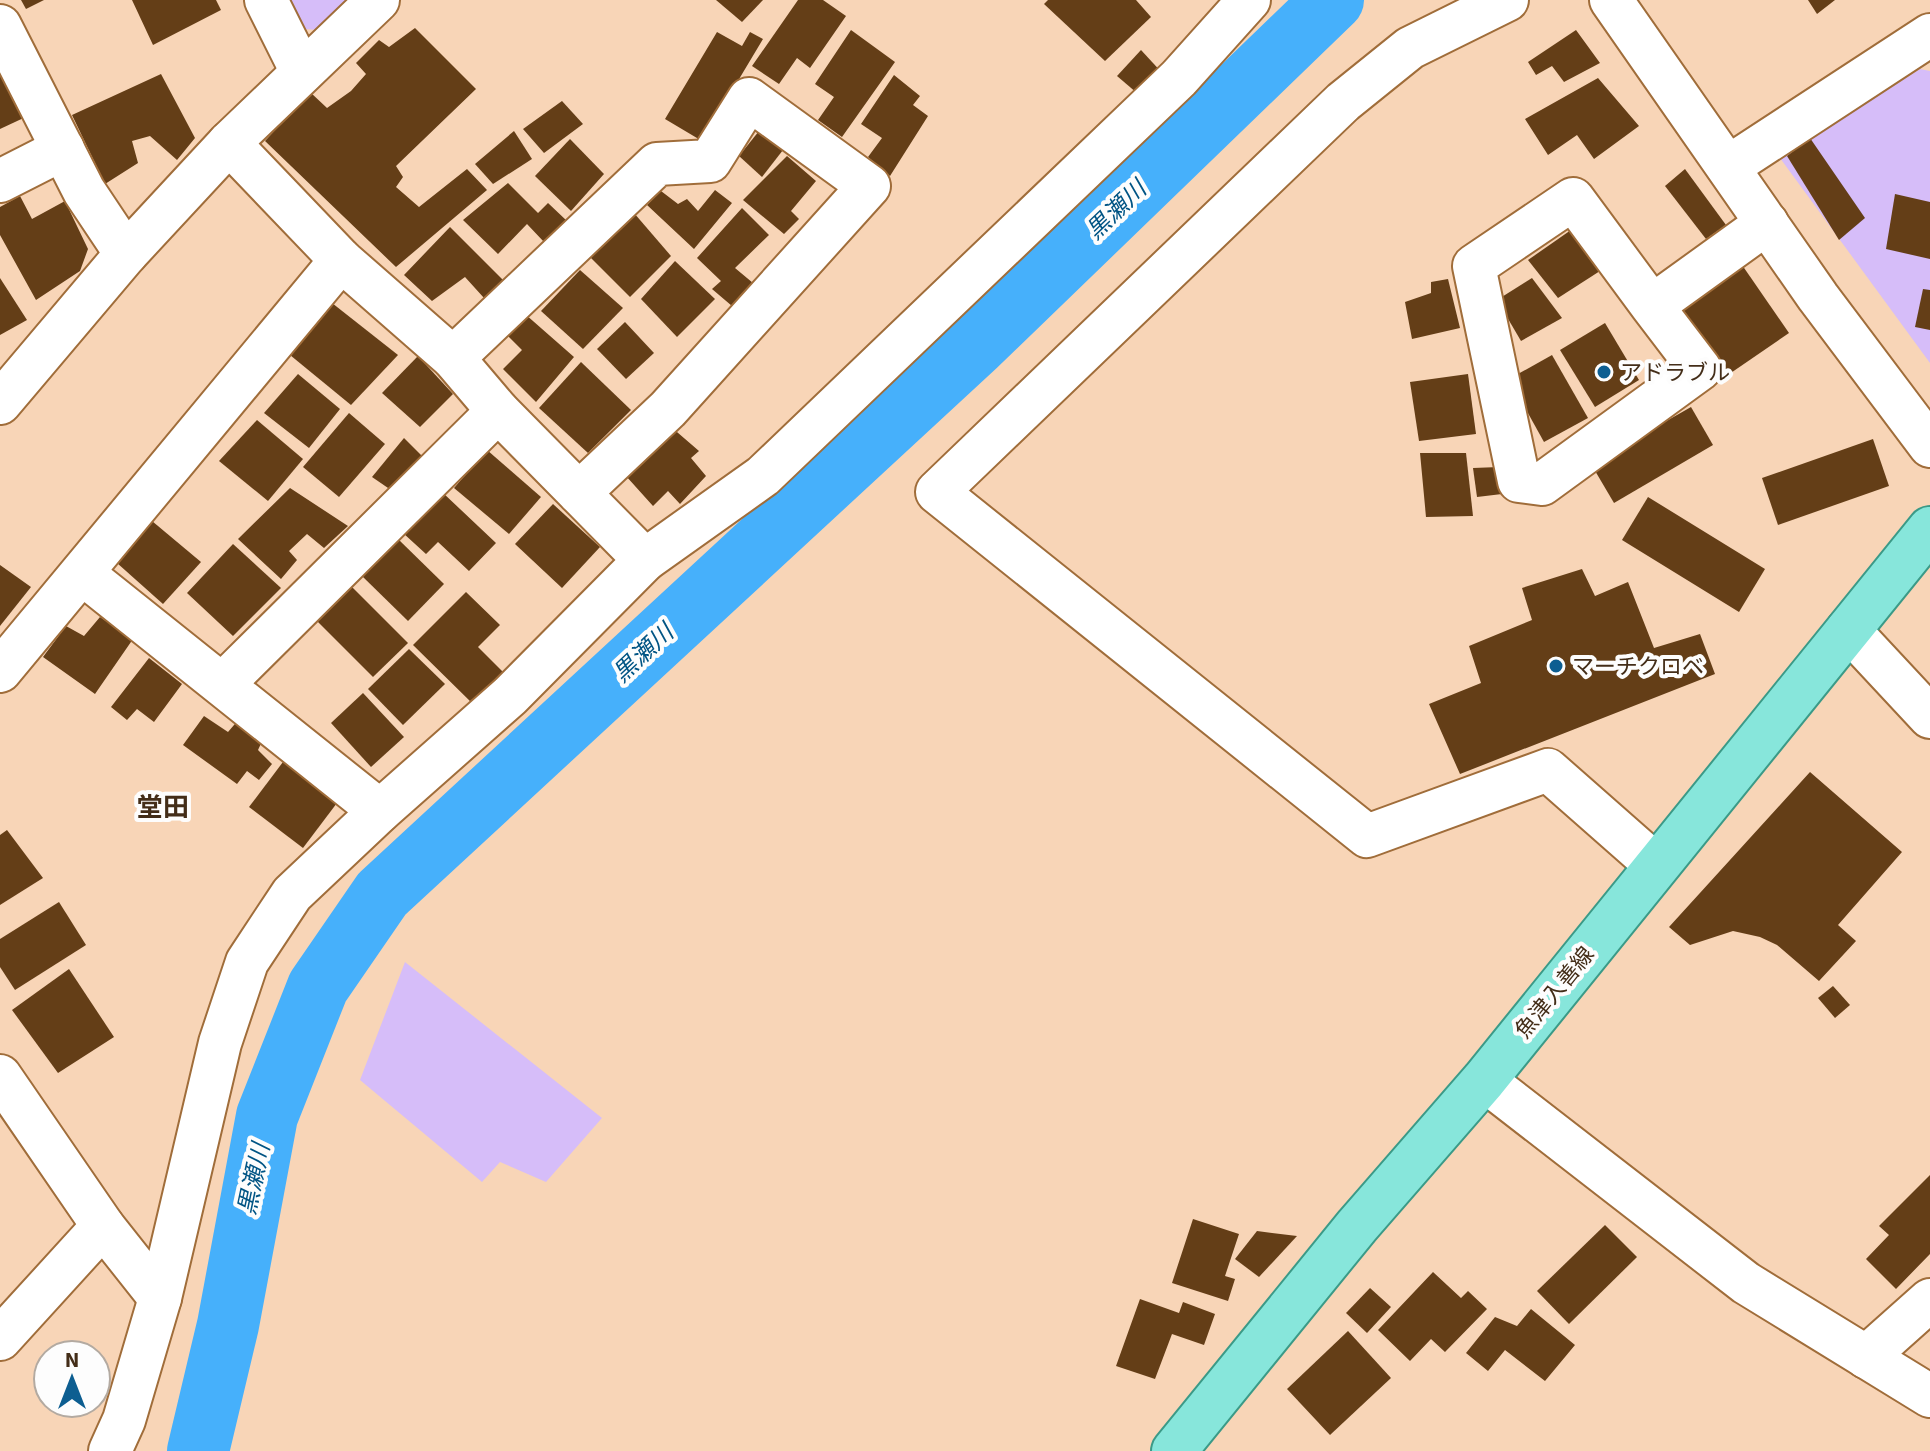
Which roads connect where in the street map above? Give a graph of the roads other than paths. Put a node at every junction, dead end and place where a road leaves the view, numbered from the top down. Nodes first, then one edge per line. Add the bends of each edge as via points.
1 (266, 0) edge
2 (378, 0) edge
3 (1249, 0) edge
4 (1507, 0) edge
5 (1617, 2) edge
6 (0, 26) edge
7 (1930, 35) edge
8 (302, 72) junction
9 (229, 143) junction
10 (63, 149) junction
11 (1728, 167) junction
12 (0, 181) edge
13 (1767, 223) junction
14 (126, 254) junction
15 (341, 260) junction
16 (1652, 306) junction
17 (453, 358) junction
18 (0, 403) edge
19 (498, 411) junction
20 (1930, 446) edge
21 (579, 493) junction
22 (1930, 529) edge
23 (645, 560) junction
24 (83, 574) junction
25 (1848, 629) junction
26 (0, 671) edge
27 (223, 684) junction
28 (1930, 717) edge
29 (380, 811) junction
30 (1657, 866) junction
31 (0, 1076) edge
32 (1484, 1080) junction
33 (103, 1226) junction
34 (160, 1298) junction
35 (1930, 1300) edge
36 (0, 1339) edge
37 (1866, 1357) junction
38 (1930, 1396) edge
39 (110, 1451) edge
40 (1174, 1451) edge

1 - 8 street
2 - 8 street
3 - 23 street via 1179,78 763,476
4 - 30 street via 1410,48 1343,102 937,492 1367,836 1548,770
5 - 11 street
6 - 10 street
7 - 11 street
8 - 9 street
9 - 14 street
9 - 15 street
10 - 12 street
10 - 14 street
11 - 13 street
13 - 16 street
13 - 20 street
14 - 18 street
15 - 17 street
15 - 24 street
16 - 16 street via 1573,199 1474,266 1519,481 1542,484 1700,369
17 - 19 street
17 - 21 street via 657,164 710,161 749,99 869,186 668,409
19 - 21 street
19 - 27 street
21 - 23 street
22 - 25 main road, 魚津入善線
23 - 29 street via 510,696
24 - 26 street
24 - 27 street
25 - 28 street
25 - 30 main road, 魚津入善線
27 - 29 street
29 - 34 street via 292,894 247,962 220,1043
30 - 32 main road, 魚津入善線
31 - 33 street
32 - 37 street via 1746,1283
32 - 40 main road, 魚津入善線
33 - 34 street
33 - 36 street
34 - 39 street
35 - 37 street
37 - 38 street

